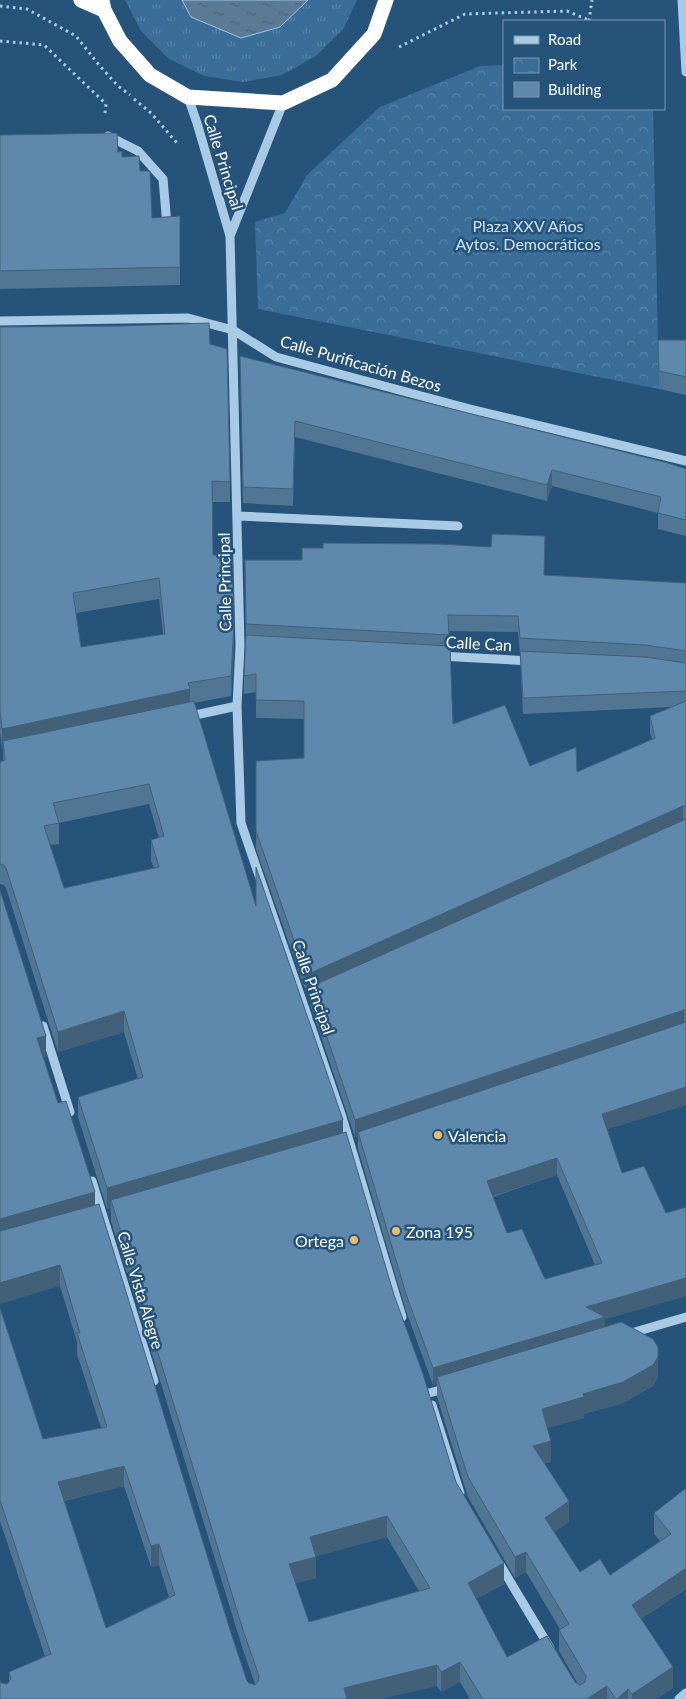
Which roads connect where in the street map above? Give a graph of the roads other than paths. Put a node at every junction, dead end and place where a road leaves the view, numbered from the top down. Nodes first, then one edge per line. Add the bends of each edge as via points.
1 (81, 0) edge
2 (386, 0) edge
3 (682, 0) edge
4 (103, 5) edge
5 (686, 72) edge
6 (188, 97) junction
7 (283, 103) junction
8 (100, 134) edge
9 (167, 225) edge
10 (230, 236) junction
11 (0, 321) edge
12 (233, 330) junction
13 (686, 461) edge
14 (238, 516) junction
15 (458, 526) dead end
16 (429, 656) edge
17 (537, 662) edge
18 (237, 706) junction
19 (180, 718) edge
20 (312, 996) edge
21 (302, 1000) junction
22 (41, 1021) edge
23 (74, 1123) edge
24 (360, 1142) edge
25 (351, 1145) junction
26 (341, 1147) edge
27 (88, 1170) edge
28 (112, 1213) edge
29 (103, 1216) junction
30 (94, 1219) edge
31 (686, 1317) edge
32 (406, 1330) edge
33 (619, 1337) edge
34 (426, 1384) edge
35 (457, 1385) edge
36 (155, 1387) edge
37 (429, 1393) junction
38 (462, 1500) edge
39 (496, 1558) edge
40 (555, 1658) edge
41 (686, 1692) edge
42 (679, 1699) edge

1 - 4 highway
2 - 7 highway via 374,34 332,80
3 - 5 street
4 - 6 highway via 120,41 150,75
6 - 7 highway
6 - 10 street, Calle Principal
7 - 10 street, Calle Principal
8 - 9 street via 138,151 163,179
10 - 12 street, Calle Principal
11 - 12 street, Calle Purificación Bezos via 188,318
12 - 13 street, Calle Purificación Bezos via 276,358
12 - 14 street, Calle Principal
14 - 15 street
14 - 18 street, Calle Principal via 244,646
16 - 17 street, Calle Can
18 - 19 street
18 - 21 street, Calle Principal via 242,823
20 - 21 street
21 - 25 street, Calle Principal
22 - 23 street
24 - 25 street
25 - 26 street
25 - 32 street, Calle Principal
27 - 29 street, Calle Vista Alegre
28 - 29 street
29 - 30 street
29 - 36 street, Calle Vista Alegre
31 - 33 street
34 - 37 street
35 - 37 street
37 - 38 street
39 - 40 street
41 - 42 street

